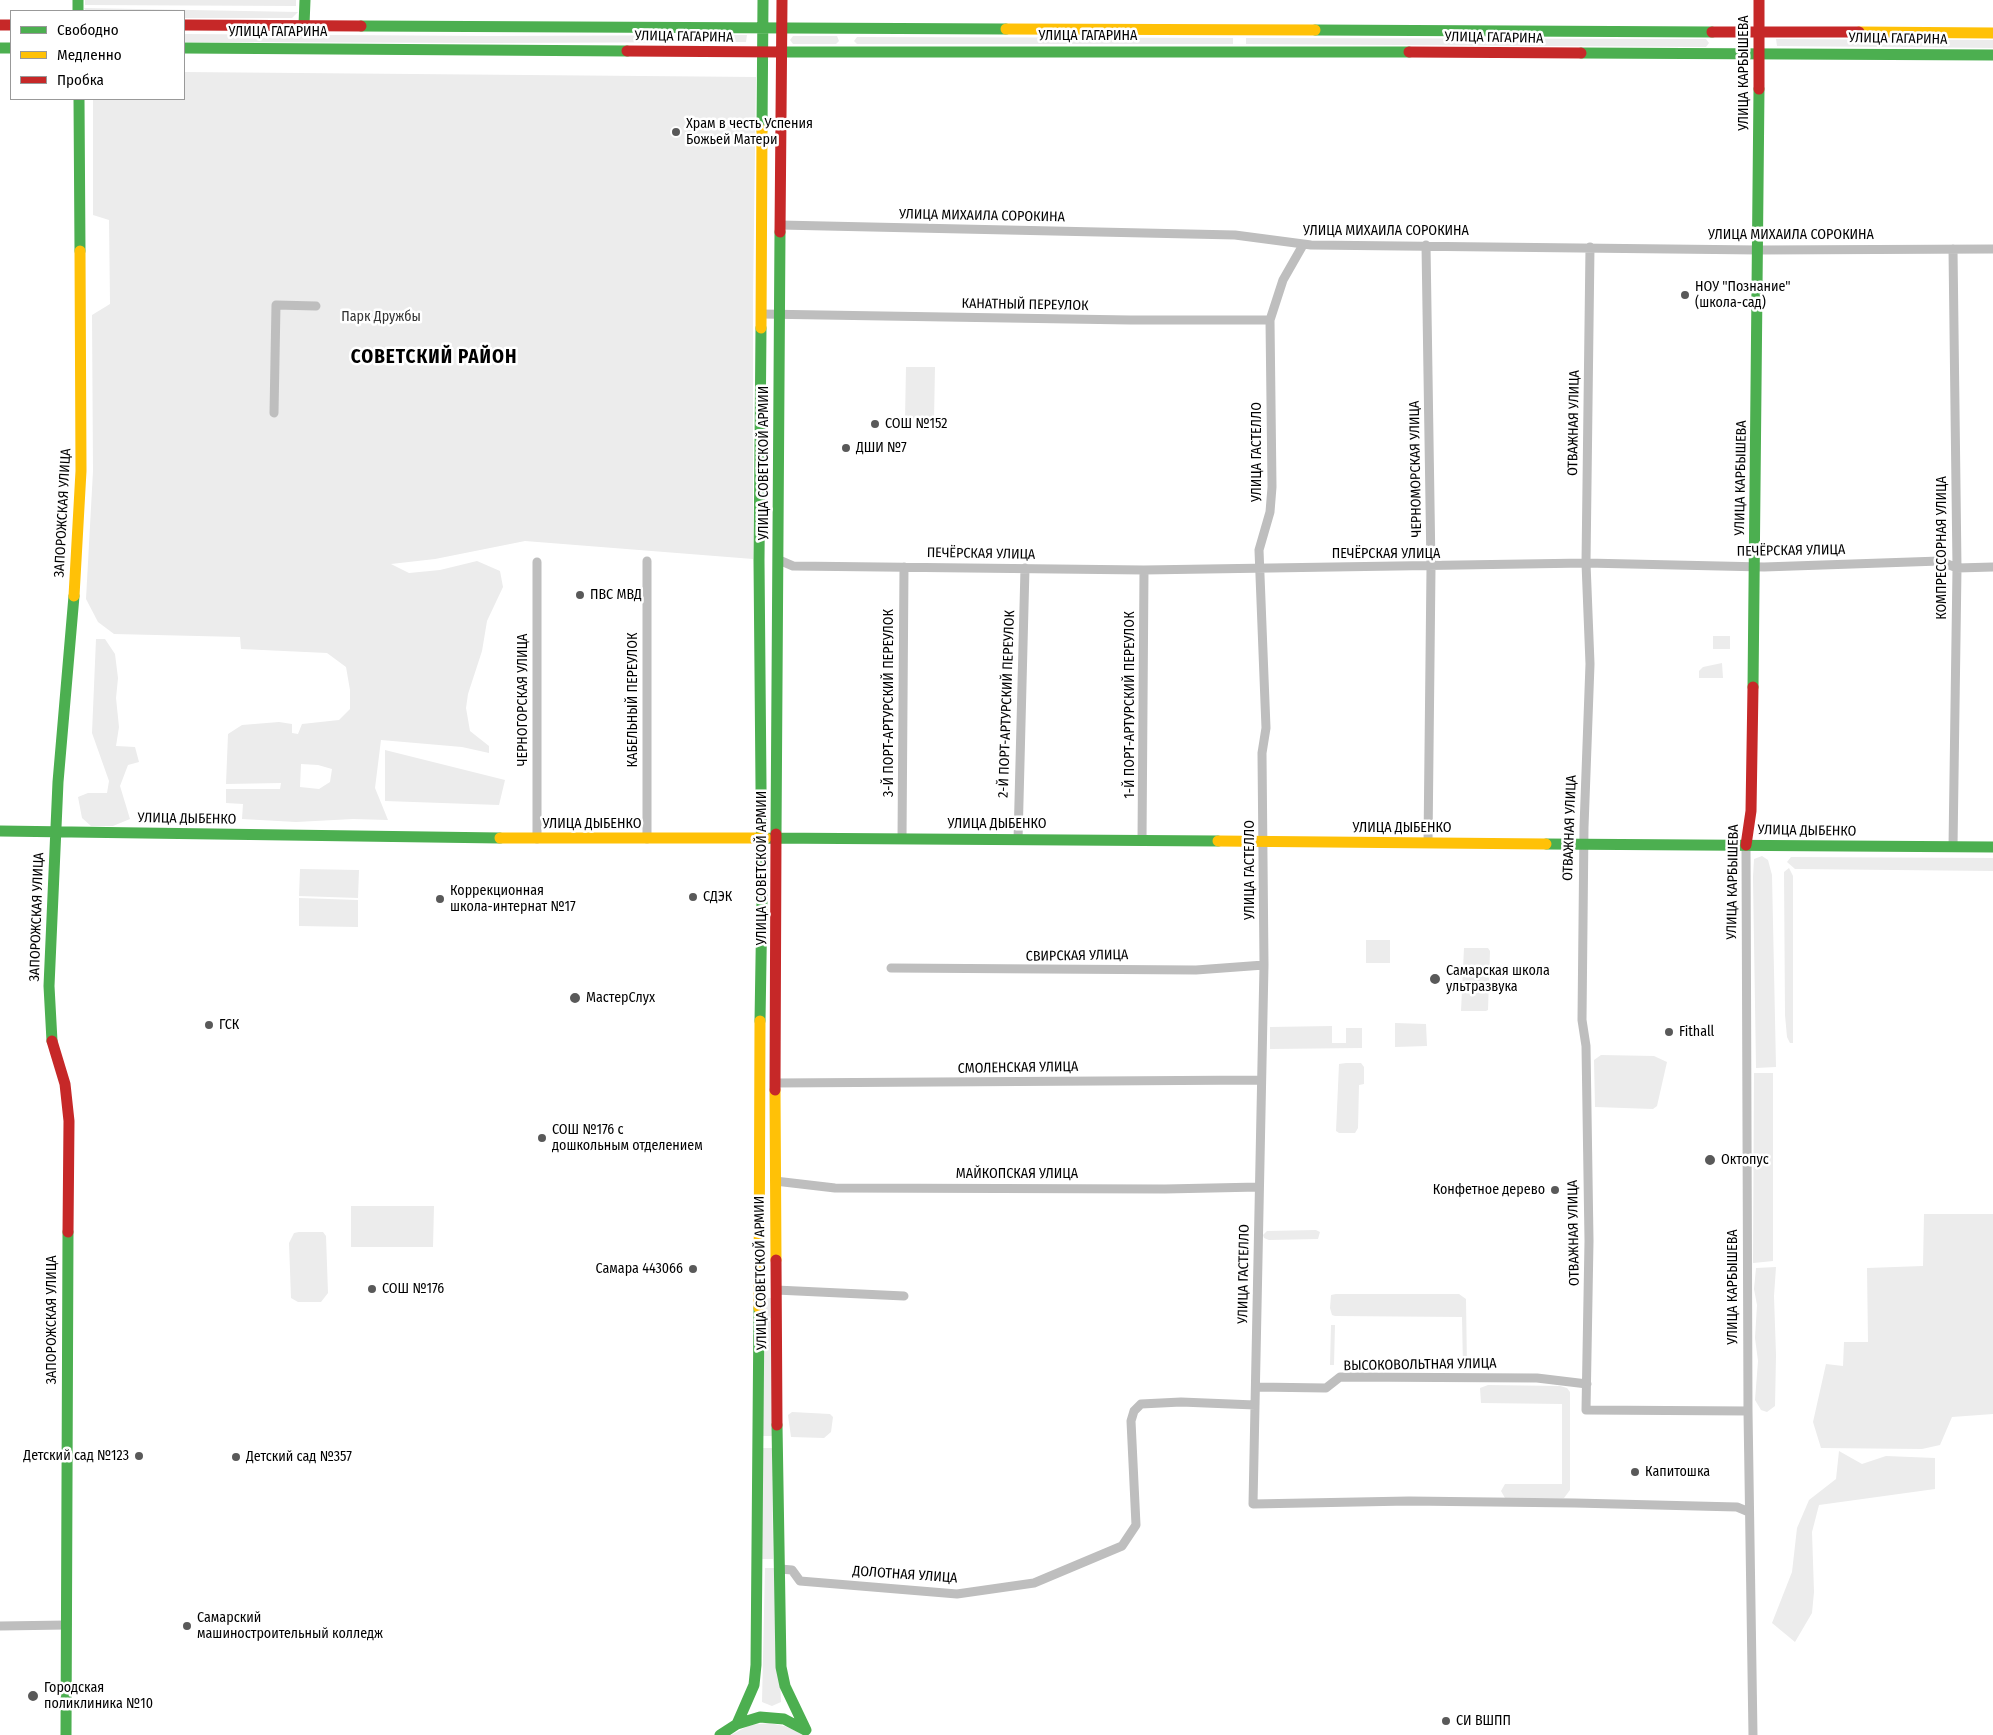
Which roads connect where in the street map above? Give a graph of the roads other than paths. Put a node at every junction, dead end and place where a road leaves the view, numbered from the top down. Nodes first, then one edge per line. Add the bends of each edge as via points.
1 (305, 0) edge
2 (763, 0) edge
3 (782, 0) edge
4 (1759, 0) edge
5 (304, 25) junction
6 (185, 26) edge
7 (762, 27) junction
8 (782, 27) junction
9 (847, 28) junction
10 (1715, 32) junction
11 (1759, 32) junction
12 (1993, 33) edge
13 (185, 48) edge
14 (762, 52) junction
15 (782, 52) junction
16 (847, 52) junction
17 (1759, 53) junction
18 (1715, 54) junction
19 (1993, 55) edge
20 (79, 100) edge
21 (780, 225) junction
22 (1303, 245) junction
23 (1426, 245) junction
24 (1590, 247) junction
25 (1953, 249) junction
26 (1993, 249) edge
27 (1759, 250) junction
28 (316, 306) dead end
29 (761, 314) junction
30 (780, 314) junction
31 (1270, 320) junction
32 (274, 413) dead end
33 (759, 560) junction
34 (779, 560) junction
35 (647, 561) dead end
36 (537, 562) dead end
37 (1586, 564) junction
38 (1755, 566) junction
39 (904, 567) junction
40 (1993, 567) edge
41 (1025, 568) junction
42 (1259, 568) junction
43 (1431, 568) junction
44 (1957, 568) junction
45 (1144, 570) junction
46 (0, 831) edge
47 (56, 831) junction
48 (762, 838) junction
49 (777, 838) junction
50 (537, 839) junction
51 (647, 839) junction
52 (902, 839) junction
53 (1018, 840) junction
54 (1142, 841) junction
55 (1264, 842) junction
56 (1428, 843) junction
57 (1584, 844) junction
58 (1746, 845) junction
59 (1953, 847) junction
60 (1993, 847) edge
61 (1264, 965) junction
62 (891, 968) dead end
63 (1261, 1080) junction
64 (775, 1083) junction
65 (775, 1181) junction
66 (1259, 1186) junction
67 (776, 1290) junction
68 (759, 1292) junction
69 (904, 1296) dead end
70 (1587, 1384) junction
71 (1256, 1387) junction
72 (1255, 1405) junction
73 (1748, 1411) junction
74 (778, 1441) junction
75 (759, 1442) junction
76 (1749, 1512) junction
77 (780, 1568) junction
78 (66, 1625) junction
79 (0, 1626) edge
80 (737, 1724) junction
81 (809, 1732) edge
82 (66, 1735) edge
83 (720, 1735) edge
84 (1753, 1735) edge

1 - 5 main road
2 - 7 main road, УЛИЦА СОВЕТСКОЙ АРМИИ
3 - 8 main road, УЛИЦА СОВЕТСКОЙ АРМИИ
4 - 11 main road, УЛИЦА КАРБЫШЕВА
5 - 6 main road, УЛИЦА ГАГАРИНА
5 - 7 main road, УЛИЦА ГАГАРИНА
7 - 8 main road, УЛИЦА ГАГАРИНА
7 - 14 main road, УЛИЦА СОВЕТСКОЙ АРМИИ
8 - 9 main road, УЛИЦА ГАГАРИНА
8 - 15 main road, УЛИЦА СОВЕТСКОЙ АРМИИ
9 - 10 main road, УЛИЦА ГАГАРИНА
9 - 16 main road
10 - 11 main road, УЛИЦА ГАГАРИНА
10 - 18 main road
11 - 12 main road, УЛИЦА ГАГАРИНА
11 - 17 main road, УЛИЦА КАРБЫШЕВА
13 - 14 main road, УЛИЦА ГАГАРИНА
14 - 15 main road, УЛИЦА ГАГАРИНА
14 - 29 main road, УЛИЦА СОВЕТСКОЙ АРМИИ
15 - 16 main road, УЛИЦА ГАГАРИНА
15 - 21 main road, УЛИЦА СОВЕТСКОЙ АРМИИ
16 - 18 main road, УЛИЦА ГАГАРИНА
17 - 18 main road, УЛИЦА ГАГАРИНА
17 - 19 main road, УЛИЦА ГАГАРИНА
17 - 27 main road, УЛИЦА КАРБЫШЕВА
20 - 47 main road, ЗАПОРОЖСКАЯ УЛИЦА via 81,471
21 - 22 street, УЛИЦА МИХАИЛА СОРОКИНА via 1235,235
21 - 30 main road, УЛИЦА СОВЕТСКОЙ АРМИИ
22 - 23 street, УЛИЦА МИХАИЛА СОРОКИНА
22 - 31 street, УЛИЦА ГАСТЕЛЛО via 1283,280
23 - 24 street, УЛИЦА МИХАИЛА СОРОКИНА
23 - 43 street, ЧЕРНОМОРСКАЯ УЛИЦА
24 - 27 street, УЛИЦА МИХАИЛА СОРОКИНА
24 - 37 street, ОТВАЖНАЯ УЛИЦА
25 - 26 street, УЛИЦА МИХАИЛА СОРОКИНА
25 - 27 street, УЛИЦА МИХАИЛА СОРОКИНА
25 - 44 street, КОМПРЕССОРНАЯ УЛИЦА
27 - 38 main road, УЛИЦА КАРБЫШЕВА
28 - 32 street via 276,305
29 - 30 street, КАНАТНЫЙ ПЕРЕУЛОК
29 - 33 main road, УЛИЦА СОВЕТСКОЙ АРМИИ
30 - 31 street, КАНАТНЫЙ ПЕРЕУЛОК
30 - 34 main road, УЛИЦА СОВЕТСКОЙ АРМИИ
31 - 42 street, УЛИЦА ГАСТЕЛЛО via 1272,487 1270,512 1258,550
33 - 34 main road
33 - 48 main road, УЛИЦА СОВЕТСКОЙ АРМИИ
34 - 39 street, ПЕЧЁРСКАЯ УЛИЦА via 793,566
34 - 49 main road, УЛИЦА СОВЕТСКОЙ АРМИИ
35 - 51 street, КАБЕЛЬНЫЙ ПЕРЕУЛОК
36 - 50 street, ЧЕРНОГОРСКАЯ УЛИЦА
37 - 38 street, ПЕЧЁРСКАЯ УЛИЦА
37 - 43 street, ПЕЧЁРСКАЯ УЛИЦА
37 - 57 street, ОТВАЖНАЯ УЛИЦА via 1590,664
38 - 44 street, ПЕЧЁРСКАЯ УЛИЦА via 1940,561
38 - 58 main road, УЛИЦА КАРБЫШЕВА via 1751,811
39 - 41 street, ПЕЧЁРСКАЯ УЛИЦА
39 - 52 street, 3-Й ПОРТ-АРТУРСКИЙ ПЕРЕУЛОК
40 - 44 street, ПЕЧЁРСКАЯ УЛИЦА
41 - 45 street, ПЕЧЁРСКАЯ УЛИЦА
41 - 53 street, 2-Й ПОРТ-АРТУРСКИЙ ПЕРЕУЛОК
42 - 43 street, ПЕЧЁРСКАЯ УЛИЦА
42 - 45 street, ПЕЧЁРСКАЯ УЛИЦА
42 - 55 street, УЛИЦА ГАСТЕЛЛО via 1266,714 1262,753
43 - 56 street, ЧЕРНОМОРСКАЯ УЛИЦА
44 - 59 street, КОМПРЕССОРНАЯ УЛИЦА
45 - 54 street, 1-Й ПОРТ-АРТУРСКИЙ ПЕРЕУЛОК
46 - 47 main road, УЛИЦА ДЫБЕНКО
47 - 50 main road, УЛИЦА ДЫБЕНКО
47 - 78 main road, ЗАПОРОЖСКАЯ УЛИЦА via 49,986 52,1043 64,1084 69,1121
48 - 49 main road, УЛИЦА ДЫБЕНКО
48 - 51 main road, УЛИЦА ДЫБЕНКО
48 - 68 main road, УЛИЦА СОВЕТСКОЙ АРМИИ
49 - 52 main road, УЛИЦА ДЫБЕНКО
49 - 64 main road, УЛИЦА СОВЕТСКОЙ АРМИИ
50 - 51 main road, УЛИЦА ДЫБЕНКО
52 - 53 main road, УЛИЦА ДЫБЕНКО
53 - 54 main road, УЛИЦА ДЫБЕНКО
54 - 55 main road, УЛИЦА ДЫБЕНКО
55 - 56 main road, УЛИЦА ДЫБЕНКО
55 - 61 street, УЛИЦА ГАСТЕЛЛО
56 - 57 main road, УЛИЦА ДЫБЕНКО
57 - 58 main road, УЛИЦА ДЫБЕНКО
57 - 70 street, ОТВАЖНАЯ УЛИЦА via 1582,1020 1586,1046 1589,1241
58 - 59 main road, УЛИЦА ДЫБЕНКО
58 - 73 street, УЛИЦА КАРБЫШЕВА
59 - 60 main road, УЛИЦА ДЫБЕНКО
61 - 62 street, СВИРСКАЯ УЛИЦА via 1196,970
61 - 63 street, УЛИЦА ГАСТЕЛЛО
63 - 64 street, СМОЛЕНСКАЯ УЛИЦА
63 - 66 street, УЛИЦА ГАСТЕЛЛО
64 - 65 main road, УЛИЦА СОВЕТСКОЙ АРМИИ
65 - 66 street, МАЙКОПСКАЯ УЛИЦА via 835,1188 1165,1189
65 - 67 main road, УЛИЦА СОВЕТСКОЙ АРМИИ
66 - 71 street, УЛИЦА ГАСТЕЛЛО
67 - 68 main road
67 - 69 street
67 - 74 main road, УЛИЦА СОВЕТСКОЙ АРМИИ
68 - 75 main road, УЛИЦА СОВЕТСКОЙ АРМИИ
70 - 71 street, ВЫСОКОВОЛЬТНАЯ УЛИЦА via 1537,1378 1340,1377 1326,1388
70 - 73 street, ОТВАЖНАЯ УЛИЦА via 1586,1410
71 - 72 street, УЛИЦА ГАСТЕЛЛО
72 - 76 street, УЛИЦА ГАСТЕЛЛО via 1253,1504 1584,1503 1737,1507
72 - 77 street, ДОЛОТНАЯ УЛИЦА via 1141,1404 1131,1421 1136,1525 1122,1546 1034,1583 957,1594 800,1581 792,1570
73 - 76 street, УЛИЦА КАРБЫШЕВА
74 - 75 main road
74 - 77 main road, УЛИЦА СОВЕТСКОЙ АРМИИ
75 - 80 main road, УЛИЦА СОВЕТСКОЙ АРМИИ via 756,1665 754,1685
76 - 84 street, УЛИЦА КАРБЫШЕВА
77 - 81 main road, УЛИЦА СОВЕТСКОЙ АРМИИ via 785,1686
78 - 79 street
78 - 82 main road, ЗАПОРОЖСКАЯ УЛИЦА
80 - 81 main road via 749,1719 772,1717 784,1719
80 - 83 main road

